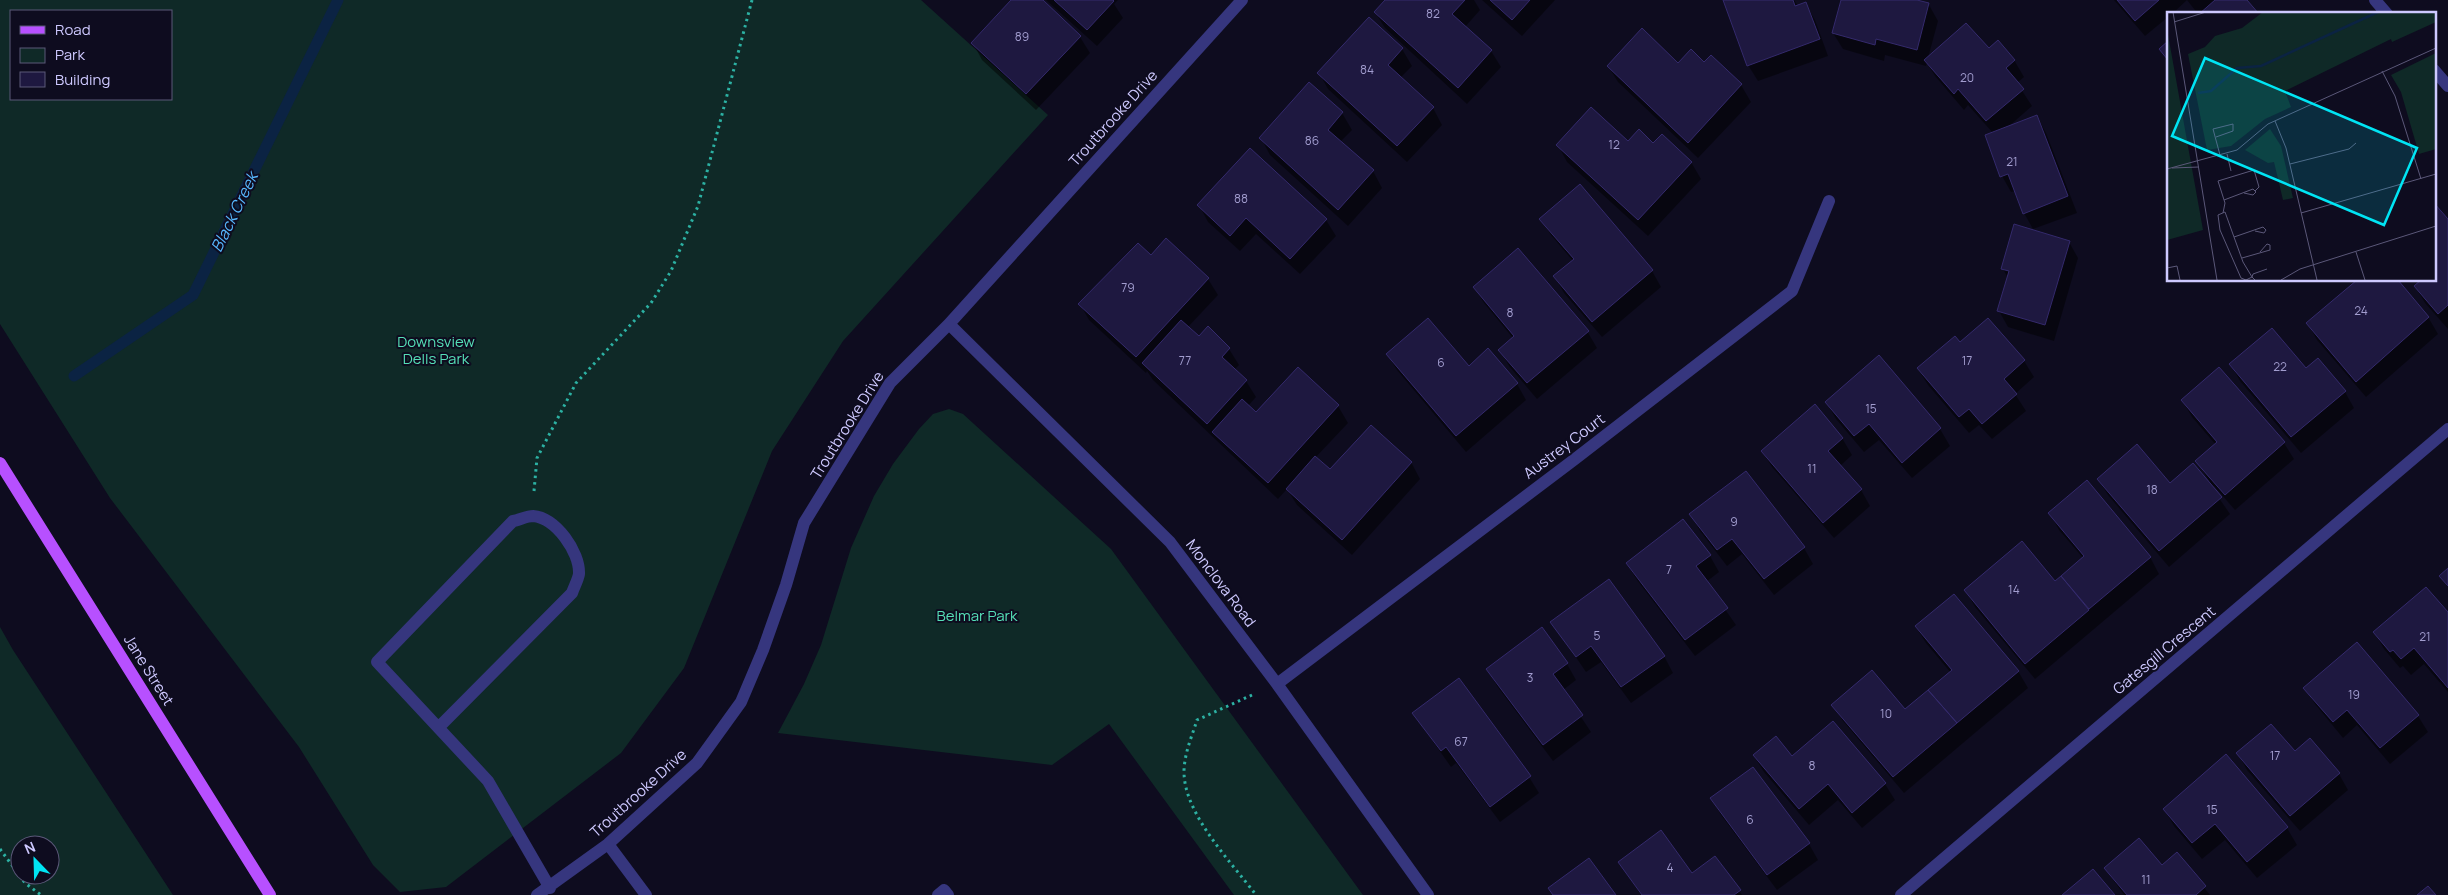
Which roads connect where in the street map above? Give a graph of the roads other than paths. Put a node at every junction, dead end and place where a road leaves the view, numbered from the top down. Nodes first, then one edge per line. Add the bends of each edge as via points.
1 (1242, 0) edge
2 (2375, 0) edge
3 (2385, 12) edge
4 (2436, 72) edge
5 (2448, 86) edge
6 (1830, 202) dead end
7 (949, 324) junction
8 (2448, 430) edge
9 (0, 463) edge
10 (1277, 684) junction
11 (439, 727) junction
12 (608, 844) junction
13 (550, 888) junction
14 (270, 895) edge
15 (537, 895) edge
16 (646, 895) edge
17 (938, 895) edge
18 (948, 895) edge
19 (1428, 895) edge
20 (1901, 895) edge

1 - 7 street, Troutbrooke Drive
2 - 3 street
4 - 5 street
6 - 10 street, Austrey Court via 1792,291
7 - 10 street, Monclova Road via 1170,542
7 - 12 street, Troutbrooke Drive via 890,383 804,523 779,604 740,702 697,763
8 - 20 street, Gatesgill Crescent
9 - 14 main road, Jane Street
10 - 19 street, Monclova Road
11 - 11 street via 572,593 579,575 577,558 568,539 551,524 533,516 513,521 377,662
11 - 13 street via 488,781
12 - 13 street, Troutbrooke Drive
12 - 16 street
13 - 15 street, Troutbrooke Drive
17 - 18 street via 944,890

